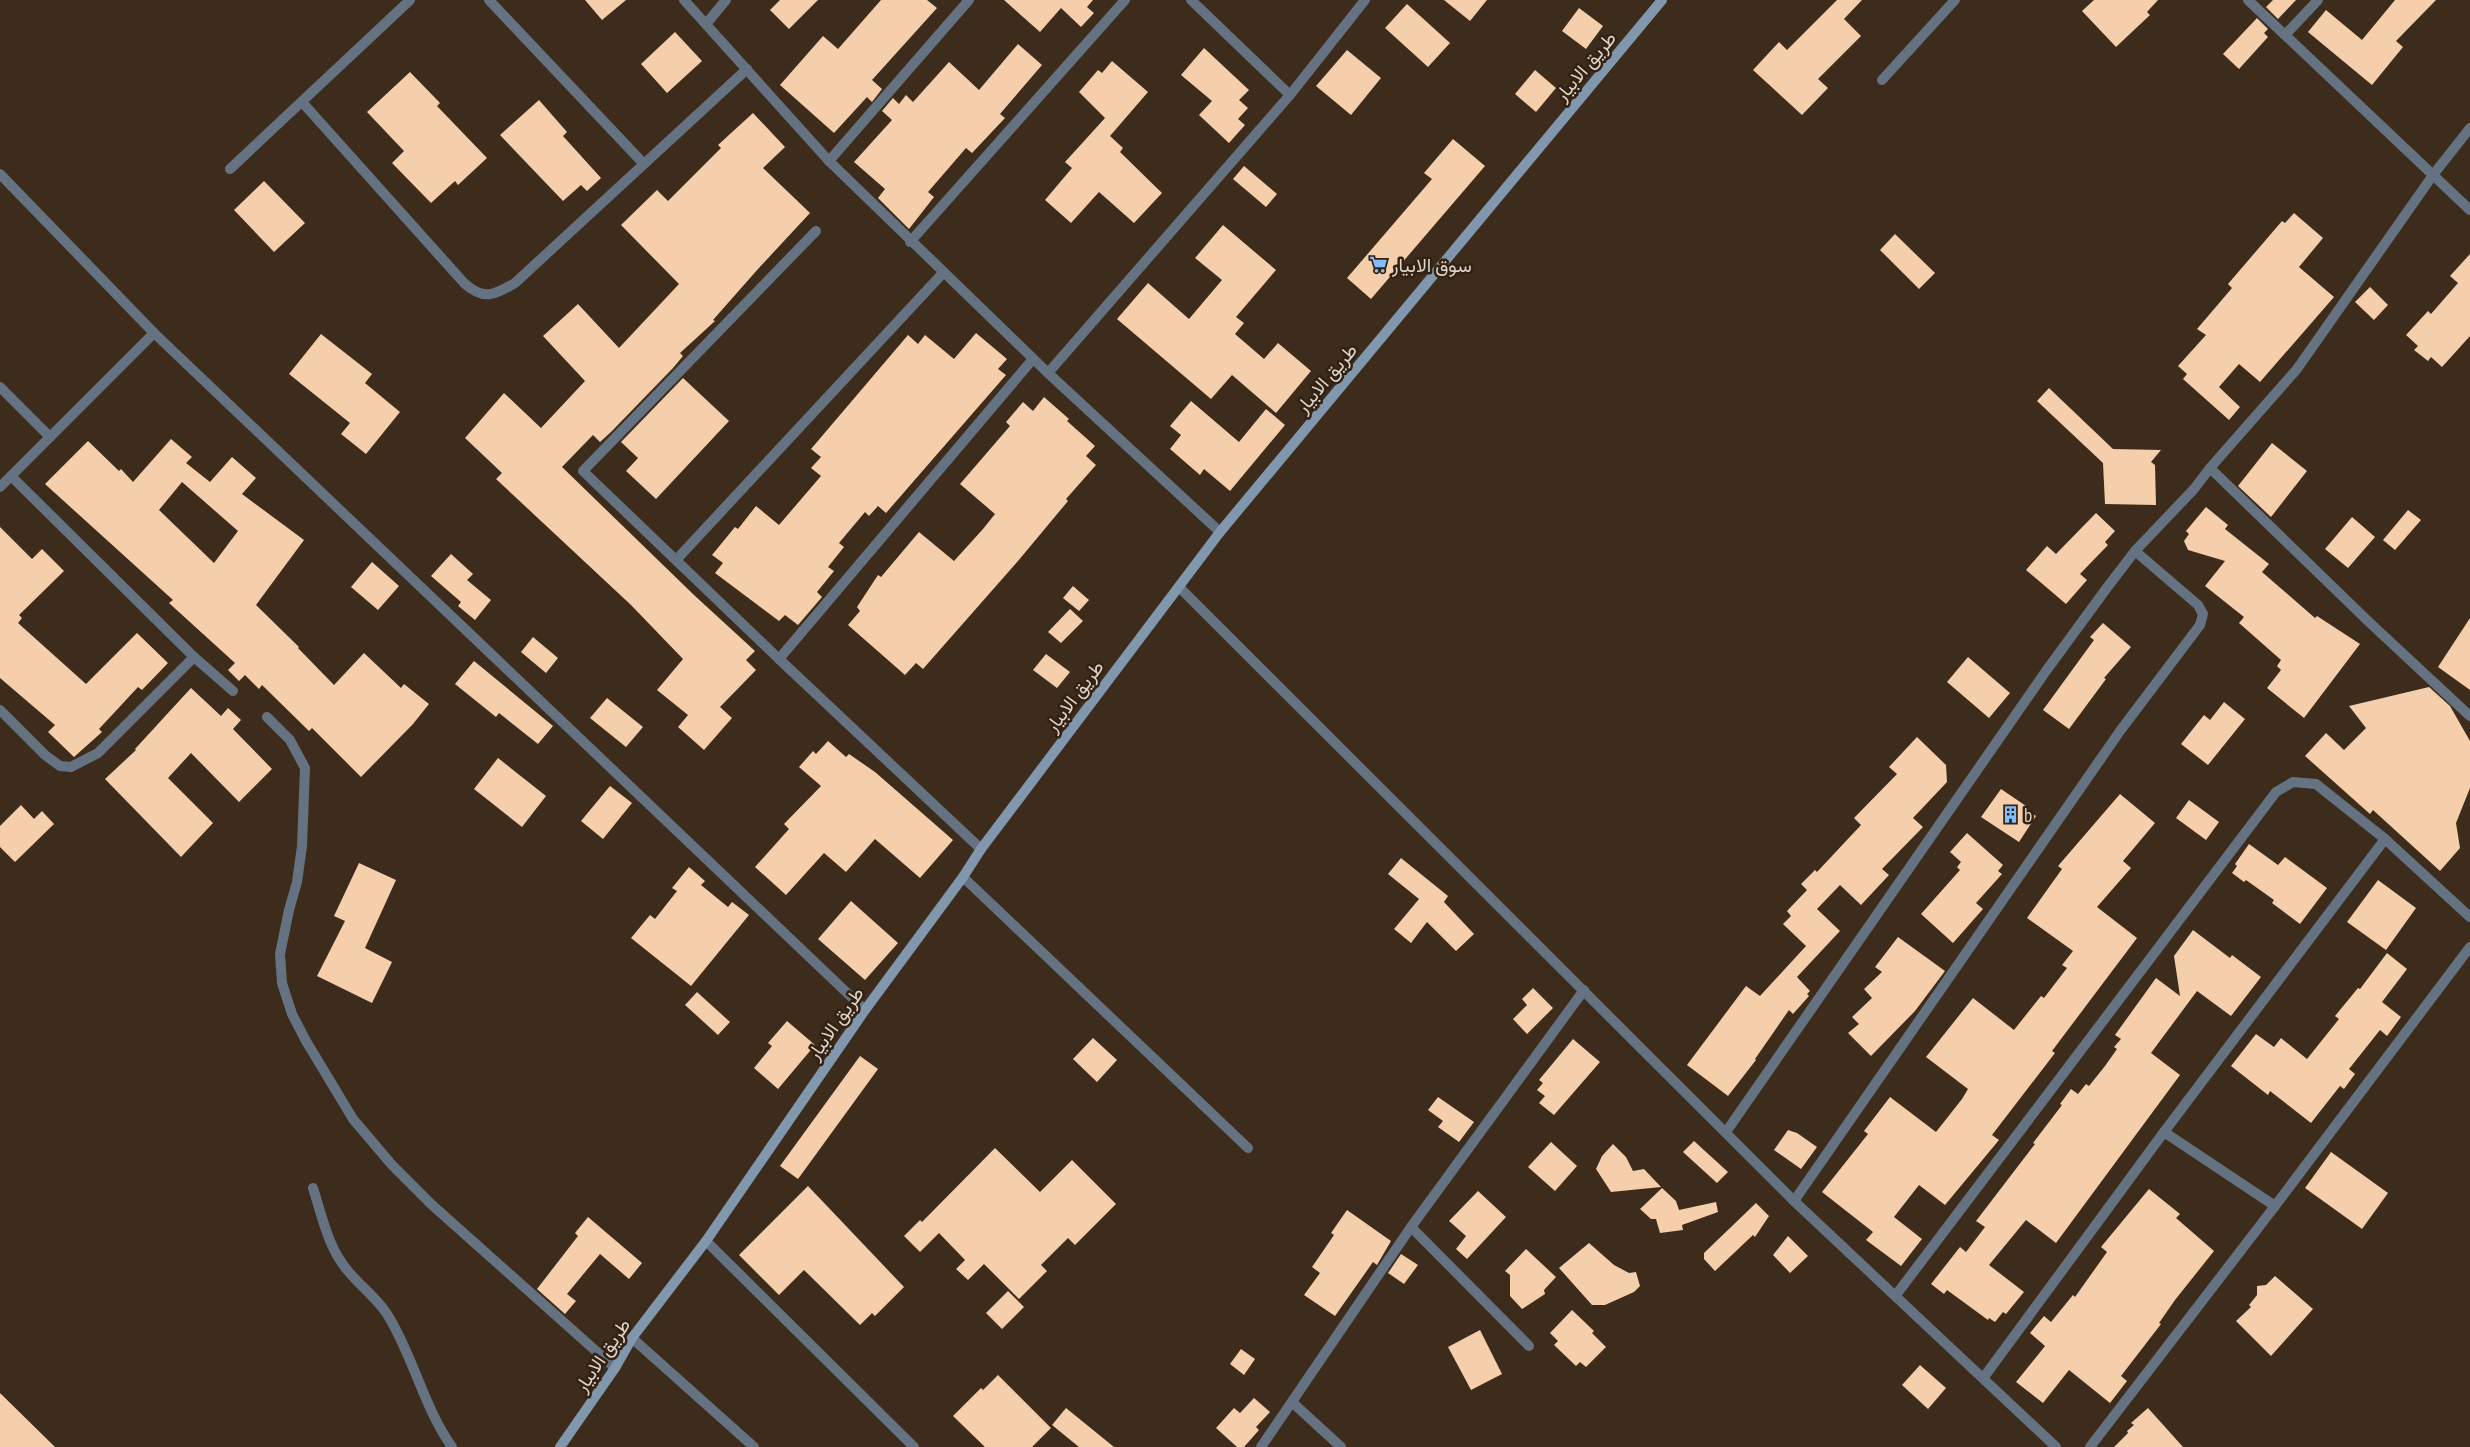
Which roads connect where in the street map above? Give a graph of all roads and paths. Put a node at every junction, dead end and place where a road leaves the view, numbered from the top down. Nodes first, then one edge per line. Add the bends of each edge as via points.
1 (410, 0) edge
2 (489, 0) edge
3 (684, 0) edge
4 (726, 0) edge
5 (969, 0) edge
6 (1125, 0) edge
7 (1191, 0) edge
8 (1365, 0) edge
9 (1955, 0) edge
10 (2248, 0) edge
11 (2318, 0) edge
12 (1660, 1) edge
13 (706, 24) junction
14 (2285, 35) junction
15 (747, 69) junction
16 (1882, 80) dead end
17 (1290, 95) junction
18 (302, 102) junction
19 (2470, 128) edge
20 (829, 162) junction
21 (643, 163) junction
22 (230, 169) dead end
23 (0, 174) edge
24 (2433, 175) junction
25 (2470, 210) edge
26 (816, 230) dead end
27 (910, 242) junction
28 (943, 273) junction
29 (154, 333) junction
30 (1033, 359) junction
31 (1048, 373) junction
32 (0, 387) edge
33 (50, 437) junction
34 (2210, 468) junction
35 (12, 476) junction
36 (0, 487) edge
37 (1220, 532) junction
38 (2135, 551) junction
39 (677, 558) junction
40 (1180, 586) junction
41 (194, 656) junction
42 (779, 659) junction
43 (233, 691) dead end
44 (0, 710) edge
45 (267, 716) dead end
46 (2470, 716) edge
47 (2385, 839) junction
48 (981, 849) junction
49 (962, 877) junction
50 (2470, 917) edge
51 (2470, 947) edge
52 (1584, 990) junction
53 (864, 1010) junction
54 (1726, 1132) junction
55 (2164, 1132) junction
56 (1248, 1148) dead end
57 (313, 1188) dead end
58 (1794, 1202) junction
59 (2275, 1206) junction
60 (1411, 1227) junction
61 (706, 1241) junction
62 (1896, 1295) junction
63 (632, 1338) junction
64 (1529, 1346) dead end
65 (614, 1368) junction
66 (1984, 1377) junction
67 (1293, 1403) junction
68 (452, 1447) edge
69 (560, 1447) edge
70 (754, 1447) edge
71 (914, 1447) edge
72 (1261, 1447) edge
73 (1341, 1447) edge
74 (2056, 1447) edge
75 (2090, 1447) edge

1 - 18 street
2 - 21 street
3 - 13 street
4 - 13 street
5 - 20 street
6 - 27 street
7 - 17 street
8 - 17 street
9 - 16 street
10 - 14 street
11 - 14 street
12 - 37 main road, طريق الابيار
13 - 15 street
14 - 24 street
15 - 20 street
15 - 21 street
17 - 31 street
18 - 21 street via 474,293 486,295 516,283
18 - 22 street
19 - 24 street
20 - 27 street
23 - 29 street
24 - 25 street
24 - 34 street via 2297,369
26 - 39 street via 584,471
27 - 28 street
28 - 30 street
28 - 39 street
29 - 33 street
29 - 53 street
30 - 31 street
30 - 42 street
31 - 37 street
32 - 33 street
33 - 35 street
34 - 38 street
34 - 46 street
35 - 36 street
35 - 41 street
37 - 40 main road, طريق الابيار
38 - 54 street via 2046,671
38 - 58 street via 2198,605 2203,614 2200,625 2120,731
39 - 42 street
40 - 48 main road, طريق الابيار
40 - 52 street
41 - 43 street
41 - 44 street via 98,753 71,767 60,766 45,755
42 - 48 street
45 - 65 street via 290,740 305,768 302,846 280,954 282,983 292,1014 306,1041 353,1119 392,1165
47 - 50 street
47 - 55 street
47 - 62 street via 2316,784 2293,782 2276,792
48 - 49 main road, طريق الابيار
49 - 53 main road, طريق الابيار
49 - 56 street
51 - 59 street
52 - 54 street
52 - 60 street
53 - 61 main road, طريق الابيار
54 - 58 street
55 - 59 street
55 - 66 street
57 - 68 street via 336,1254 386,1312
58 - 62 street
59 - 75 street
60 - 64 street
60 - 67 street
61 - 63 main road, طريق الابيار
61 - 71 street
62 - 66 street
63 - 65 main road, طريق الابيار
63 - 70 street
65 - 69 main road, طريق الابيار
66 - 74 street
67 - 72 street
67 - 73 street

